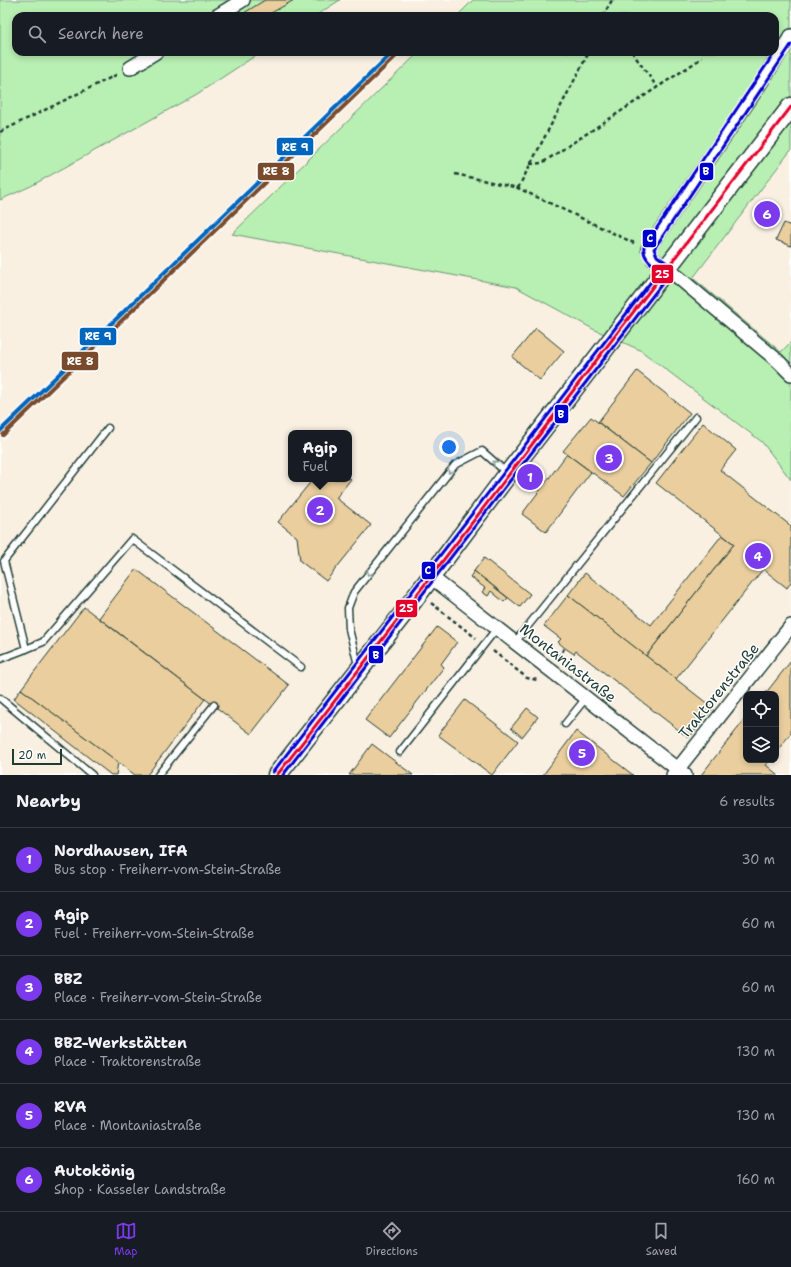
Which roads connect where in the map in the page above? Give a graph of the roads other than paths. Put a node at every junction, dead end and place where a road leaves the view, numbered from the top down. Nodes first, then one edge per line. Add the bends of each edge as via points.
1 (243, 0) edge
2 (224, 12) edge
3 (791, 36) edge
4 (779, 54) edge
5 (150, 56) edge
6 (778, 56) edge
7 (130, 68) road end
8 (791, 106) edge
9 (667, 269) junction
10 (791, 374) edge
11 (696, 417) dead end
12 (108, 428) dead end
13 (508, 474) junction
14 (431, 577) junction
15 (791, 626) edge
16 (497, 628) junction
17 (515, 642) junction
18 (26, 649) junction
19 (0, 659) edge
20 (301, 667) dead end
21 (359, 670) junction
22 (0, 698) edge
23 (586, 698) junction
24 (214, 705) dead end
25 (565, 724) dead end
26 (400, 752) dead end
27 (678, 773) edge
28 (92, 775) edge
29 (158, 775) edge
30 (277, 775) edge

1 - 2 street
3 - 4 street
5 - 7 street
6 - 9 street via 648,249 653,259
8 - 9 main road
9 - 10 street
9 - 13 main road
11 - 17 lane
12 - 18 lane via 4,561
13 - 14 main road
13 -> 21 lane via 482,452 455,465 354,592 348,608 349,629
14 - 16 street, Montaniastraße
14 - 21 main road
15 - 27 street, Traktorenstraße
16 - 17 street, Montaniastraße
16 - 26 lane
17 - 23 street, Montaniastraße
18 - 19 lane
18 - 20 lane via 43,642 132,539
21 - 30 main road
22 - 28 lane
23 - 25 lane
23 - 27 street, Montaniastraße
24 - 29 lane

